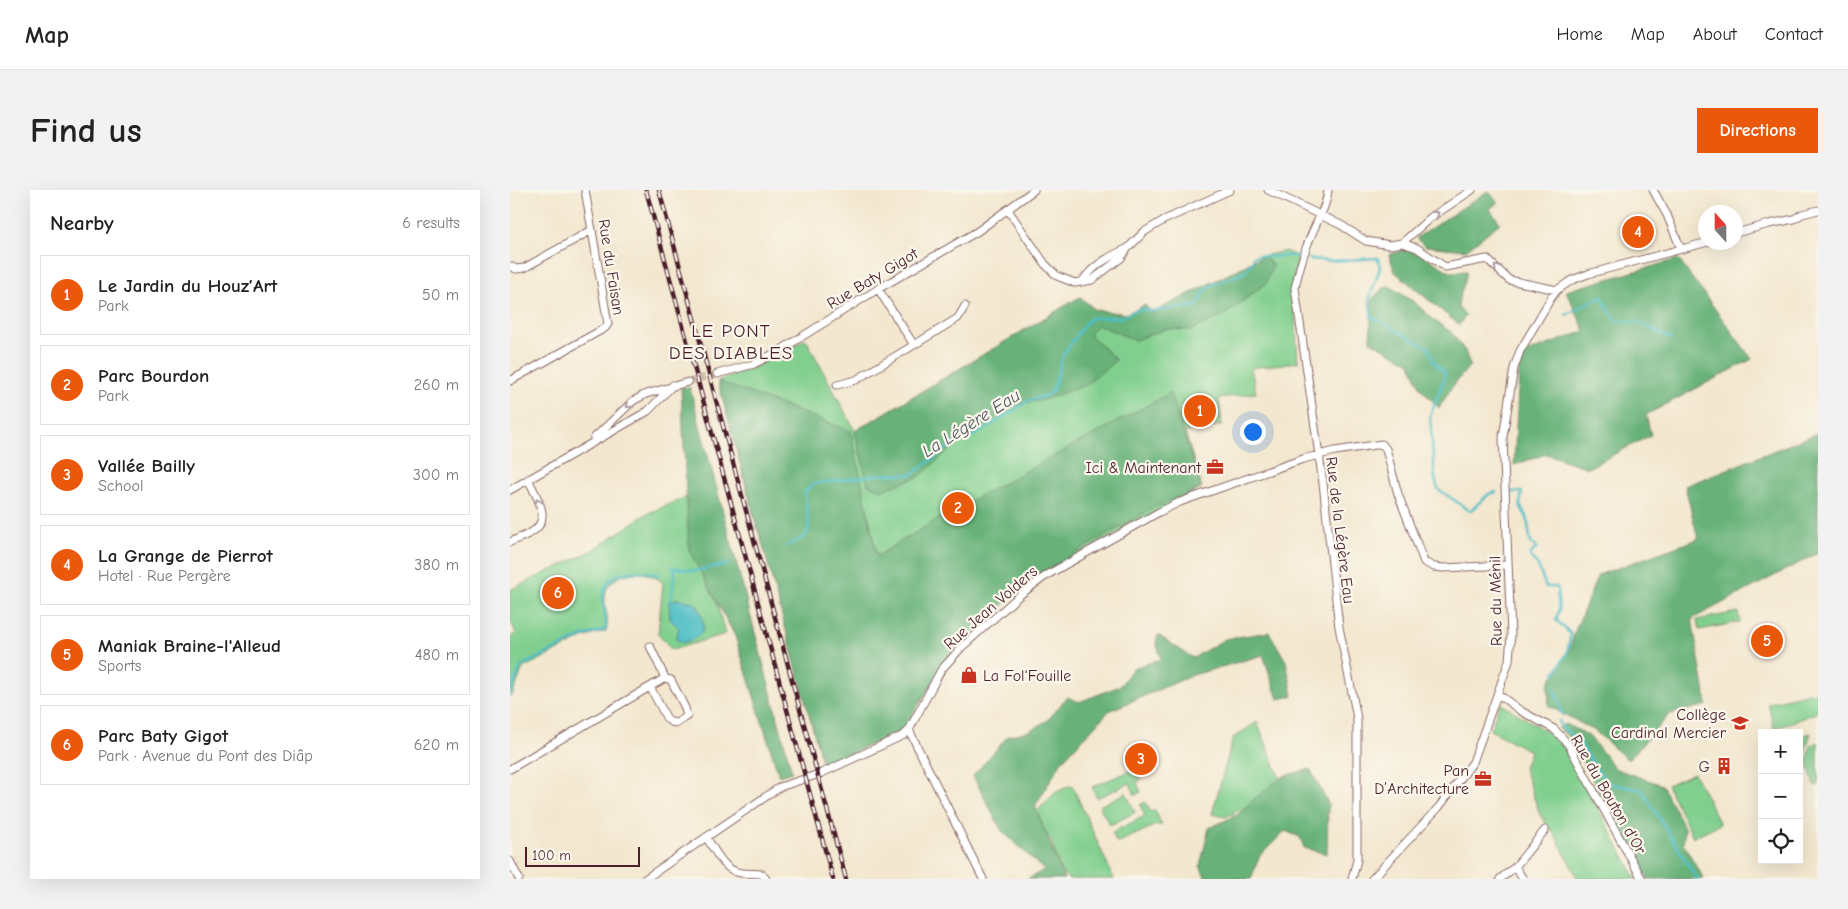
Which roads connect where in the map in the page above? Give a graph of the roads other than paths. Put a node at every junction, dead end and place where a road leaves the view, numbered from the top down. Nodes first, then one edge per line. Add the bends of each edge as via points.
1 (585, 190) edge
2 (1034, 190) edge
3 (1230, 190) edge
4 (1268, 190) edge
5 (1328, 190) edge
6 (1472, 190) edge
7 (1653, 190) edge
8 (1008, 210) junction
9 (1818, 210) edge
10 (1321, 216) junction
11 (592, 230) junction
12 (1743, 231) edge
13 (1402, 243) junction
14 (1698, 245) edge
15 (1681, 249) junction
16 (510, 266) edge
17 (878, 289) junction
18 (1557, 290) junction
19 (965, 306) dead end
20 (914, 345) junction
21 (717, 374) tunnel mouth
22 (510, 381) edge
23 (688, 382) tunnel mouth
24 (673, 385) junction
25 (837, 385) dead end
26 (588, 444) junction
27 (1318, 455) junction
28 (528, 480) junction
29 (510, 490) edge
30 (510, 542) edge
31 (1508, 565) junction
32 (650, 646) dead end
33 (665, 678) junction
34 (650, 687) junction
35 (1498, 694) junction
36 (909, 730) junction
37 (510, 769) edge
38 (1545, 830) dead end
39 (706, 837) junction
40 (510, 861) edge
41 (1515, 867) junction
42 (742, 876) edge
43 (518, 879) edge
44 (646, 879) edge
45 (766, 879) edge
46 (983, 879) edge
47 (1352, 879) edge
48 (1372, 879) edge
49 (1500, 879) edge
50 (1523, 879) edge
51 (1642, 879) edge

1 - 11 street, Rue du Faisan
2 - 8 street, Rue Baty Gigot
3 - 8 street via 1144,232 1121,258 1092,280 1075,284 1056,276 1045,264
4 - 10 street
5 - 10 street, Rue de la Légère Eau
13 -> 6 street via 1430,218
7 - 15 street
8 - 17 street, Rue Baty Gigot
9 - 12 street
10 - 13 street via 1366,241
10 - 27 street, Rue de la Légère Eau via 1295,288
11 - 16 street via 524,268
11 - 22 street, Rue du Faisan via 608,324
18 -> 13 street via 1509,280 1487,259 1445,267 1418,248
14 - 15 street
15 - 18 street via 1588,274
17 - 20 street
17 - 21 street, Rue Baty Gigot via 762,360
18 - 31 street, Rue du Ménil via 1520,351 1514,368 1503,437
19 - 20 street via 958,318
20 - 25 street via 856,380
23 - 24 street
24 - 26 street via 648,411
24 -> 26 street via 633,400
26 - 28 street
27 - 31 street, Rue Jean Volders via 1382,444 1424,562 1443,568
27 - 36 street, Rue Jean Volders via 1180,502 1047,575 1007,606 941,670
27 - 47 street, Rue de la Légère Eau via 1340,627 1358,718 1357,860
28 - 29 street
30 -> 28 street via 532,532 541,522 542,512
31 - 35 street, Rue du Ménil via 1509,661
32 - 33 street
33 - 34 street
33 - 34 street via 670,680 685,708 687,716 682,721 677,723 667,719
34 - 37 street
35 - 48 street, Rue du Ménil via 1473,762 1440,807
35 - 51 street, Rue du Bouton d'Or via 1554,729 1568,744
36 - 39 street via 899,738 822,773 780,787
36 - 46 street
38 - 41 street
39 - 42 street via 724,864
39 - 44 street
40 - 43 street
41 - 49 street
41 - 50 street
42 - 45 street via 762,874

